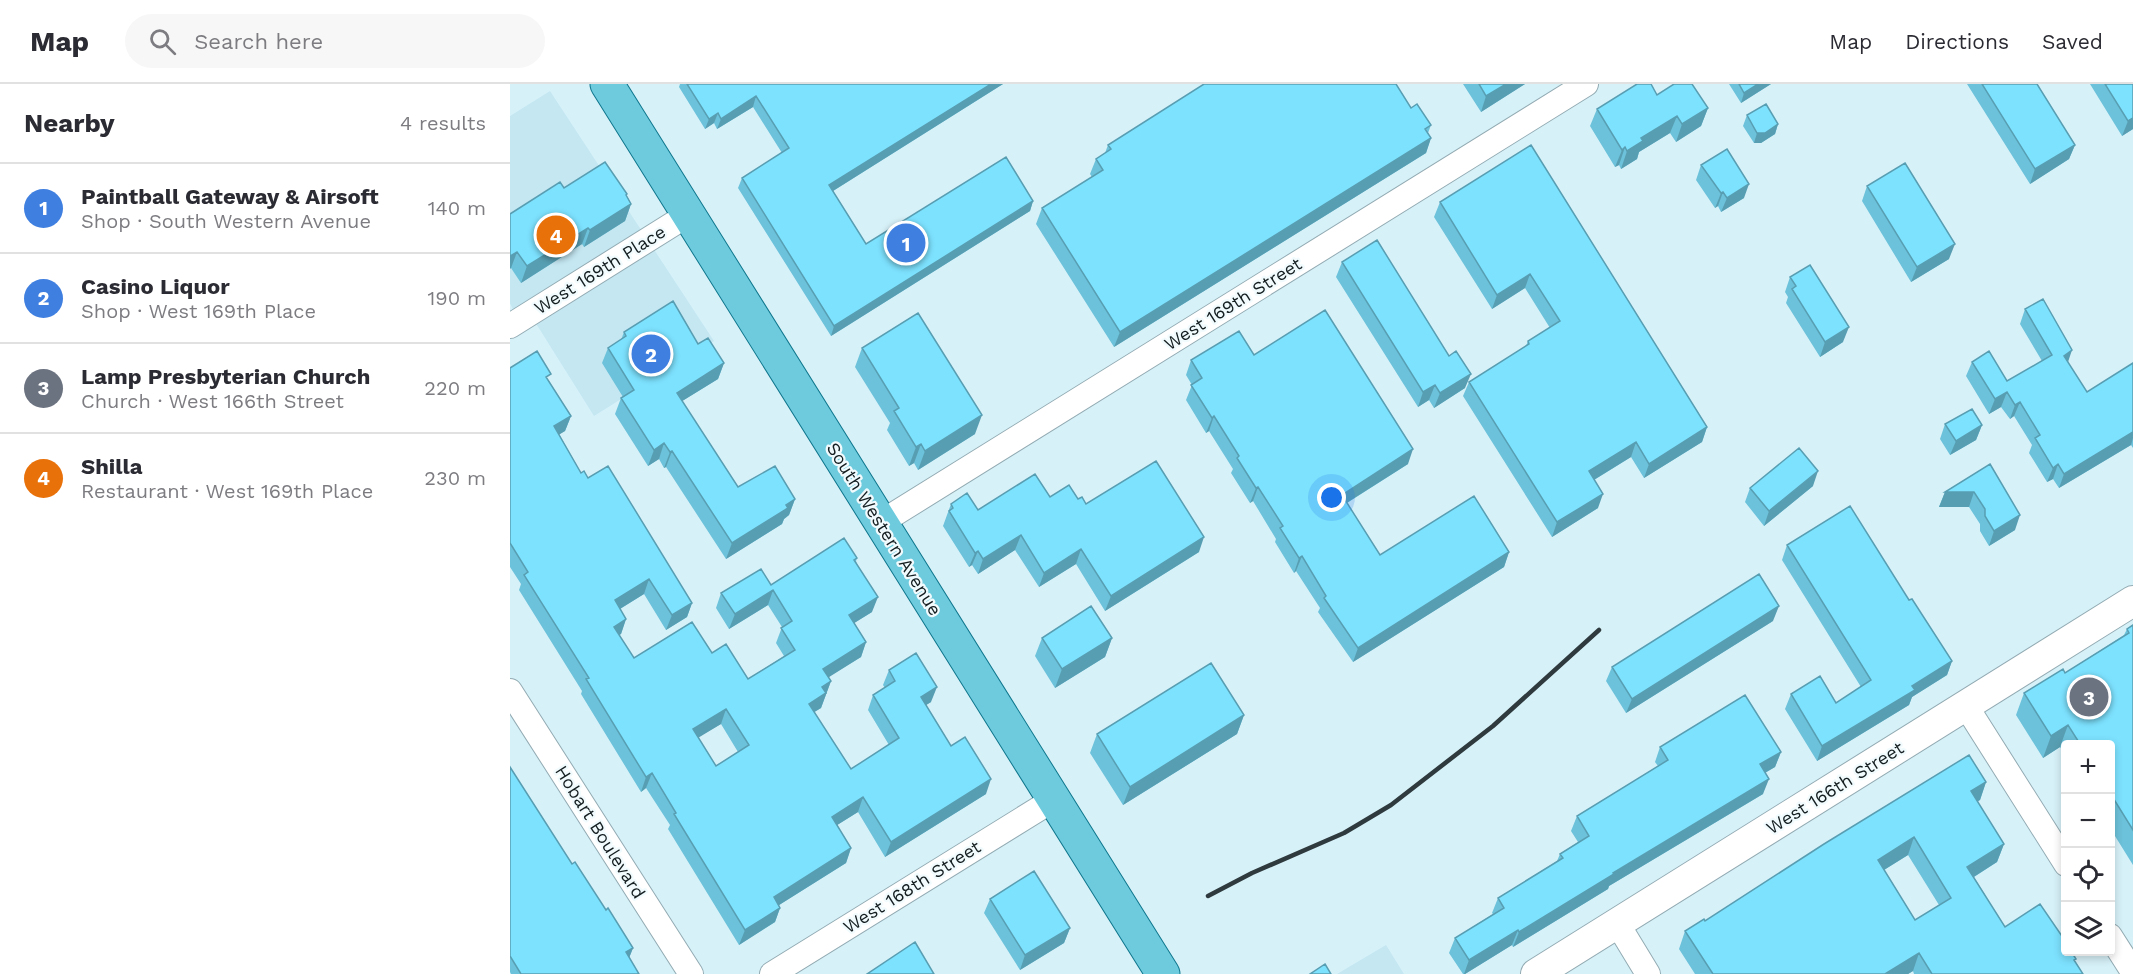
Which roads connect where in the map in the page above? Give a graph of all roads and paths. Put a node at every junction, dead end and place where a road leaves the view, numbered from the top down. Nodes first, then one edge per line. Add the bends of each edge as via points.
1 (607, 84) edge
2 (1586, 84) edge
3 (689, 214) junction
4 (510, 326) edge
5 (880, 524) junction
6 (2133, 601) edge
7 (510, 691) edge
8 (1966, 706) junction
9 (1053, 800) junction
10 (2061, 856) edge
11 (1617, 923) junction
12 (2115, 944) edge
13 (2133, 972) edge
14 (691, 974) edge
15 (772, 974) edge
16 (1163, 974) edge
17 (1536, 974) edge
18 (1648, 974) edge

1 - 3 main road, South Western Avenue
2 - 5 street, West 169th Street
3 - 4 street, West 169th Place
3 - 5 main road, South Western Avenue
5 - 9 main road, South Western Avenue
6 - 8 street, West 166th Street
7 - 14 street, Hobart Boulevard
8 - 10 street
8 - 11 street, West 166th Street
9 - 15 street, West 168th Street
9 - 16 main road, South Western Avenue
11 - 17 street, West 166th Street
11 - 18 street
12 - 13 street

